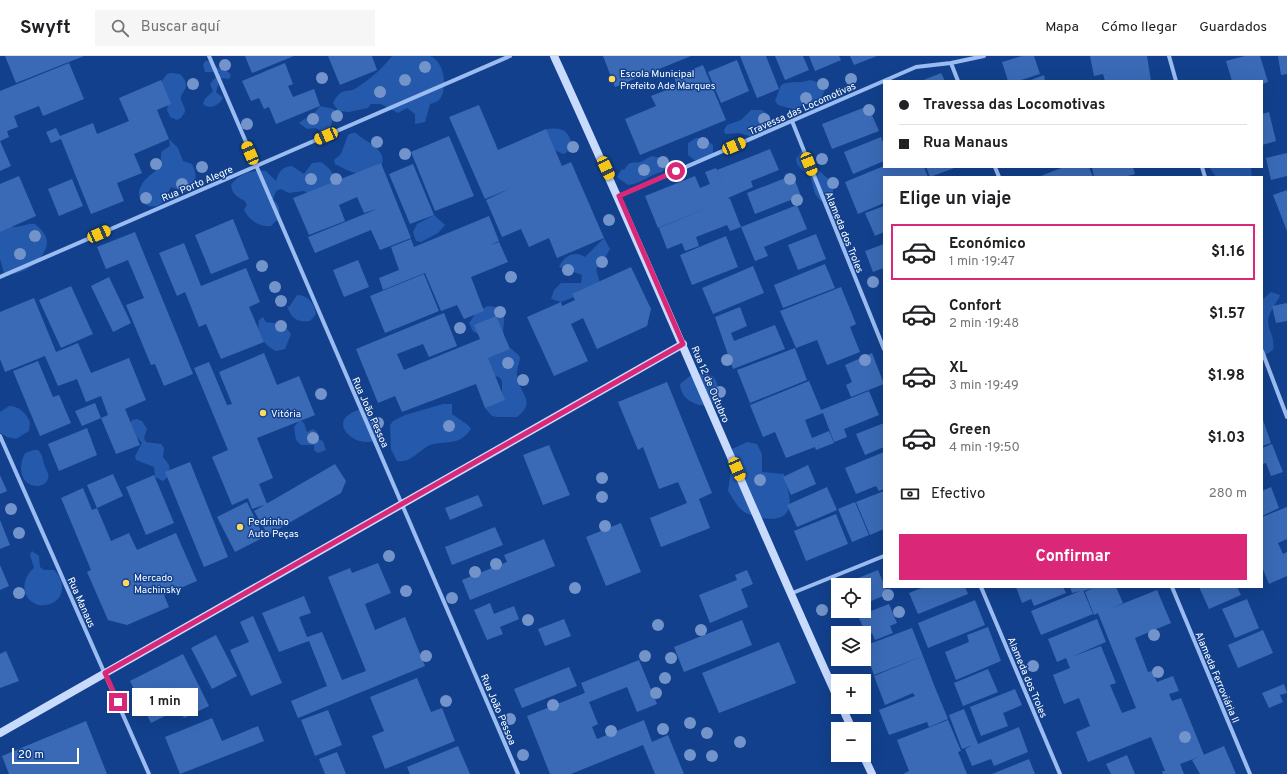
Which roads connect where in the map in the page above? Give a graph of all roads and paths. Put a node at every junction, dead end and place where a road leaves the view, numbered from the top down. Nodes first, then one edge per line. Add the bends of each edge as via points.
1 (209, 56) edge
2 (510, 56) edge
3 (554, 56) edge
4 (984, 56) edge
5 (1168, 56) edge
6 (951, 63) junction
7 (886, 80) edge
8 (958, 80) edge
9 (1176, 80) edge
10 (883, 81) edge
11 (792, 121) junction
12 (255, 166) junction
13 (619, 196) junction
14 (0, 277) edge
15 (683, 344) junction
16 (883, 347) edge
17 (1263, 354) edge
18 (1287, 417) edge
19 (0, 436) edge
20 (403, 504) junction
21 (883, 556) edge
22 (981, 588) edge
23 (1172, 588) edge
24 (790, 594) junction
25 (105, 673) junction
26 (831, 684) edge
27 (0, 733) edge
28 (866, 762) edge
29 (149, 774) edge
30 (518, 774) edge
31 (872, 774) edge
32 (1060, 774) edge
33 (1250, 774) edge

1 - 12 street, Rua João Pessoa
2 - 12 street, Rua Porto Alegre
3 - 13 main road, Rua 12 de Outubro
4 - 6 street, Travessa das Locomotivas
5 - 9 street
6 - 7 street, Travessa das Locomotivas via 916,67
6 - 8 street
10 - 11 street, Travessa das Locomotivas
11 - 13 street, Travessa das Locomotivas
11 - 16 street, Alameda dos Troles
12 - 14 street, Rua Porto Alegre
12 - 20 street, Rua João Pessoa
13 - 15 main road, Rua 12 de Outubro
15 - 20 main road
15 - 24 main road, Rua 12 de Outubro
17 - 18 street
19 - 25 street, Rua Manaus
20 - 25 main road
20 - 30 street, Rua João Pessoa
21 - 24 street
22 - 32 street, Alameda dos Troles
23 - 33 street, Alameda Ferroviária II
24 - 26 main road, Rua 12 de Outubro
25 - 27 main road
25 - 29 street, Rua Manaus
28 - 31 main road

